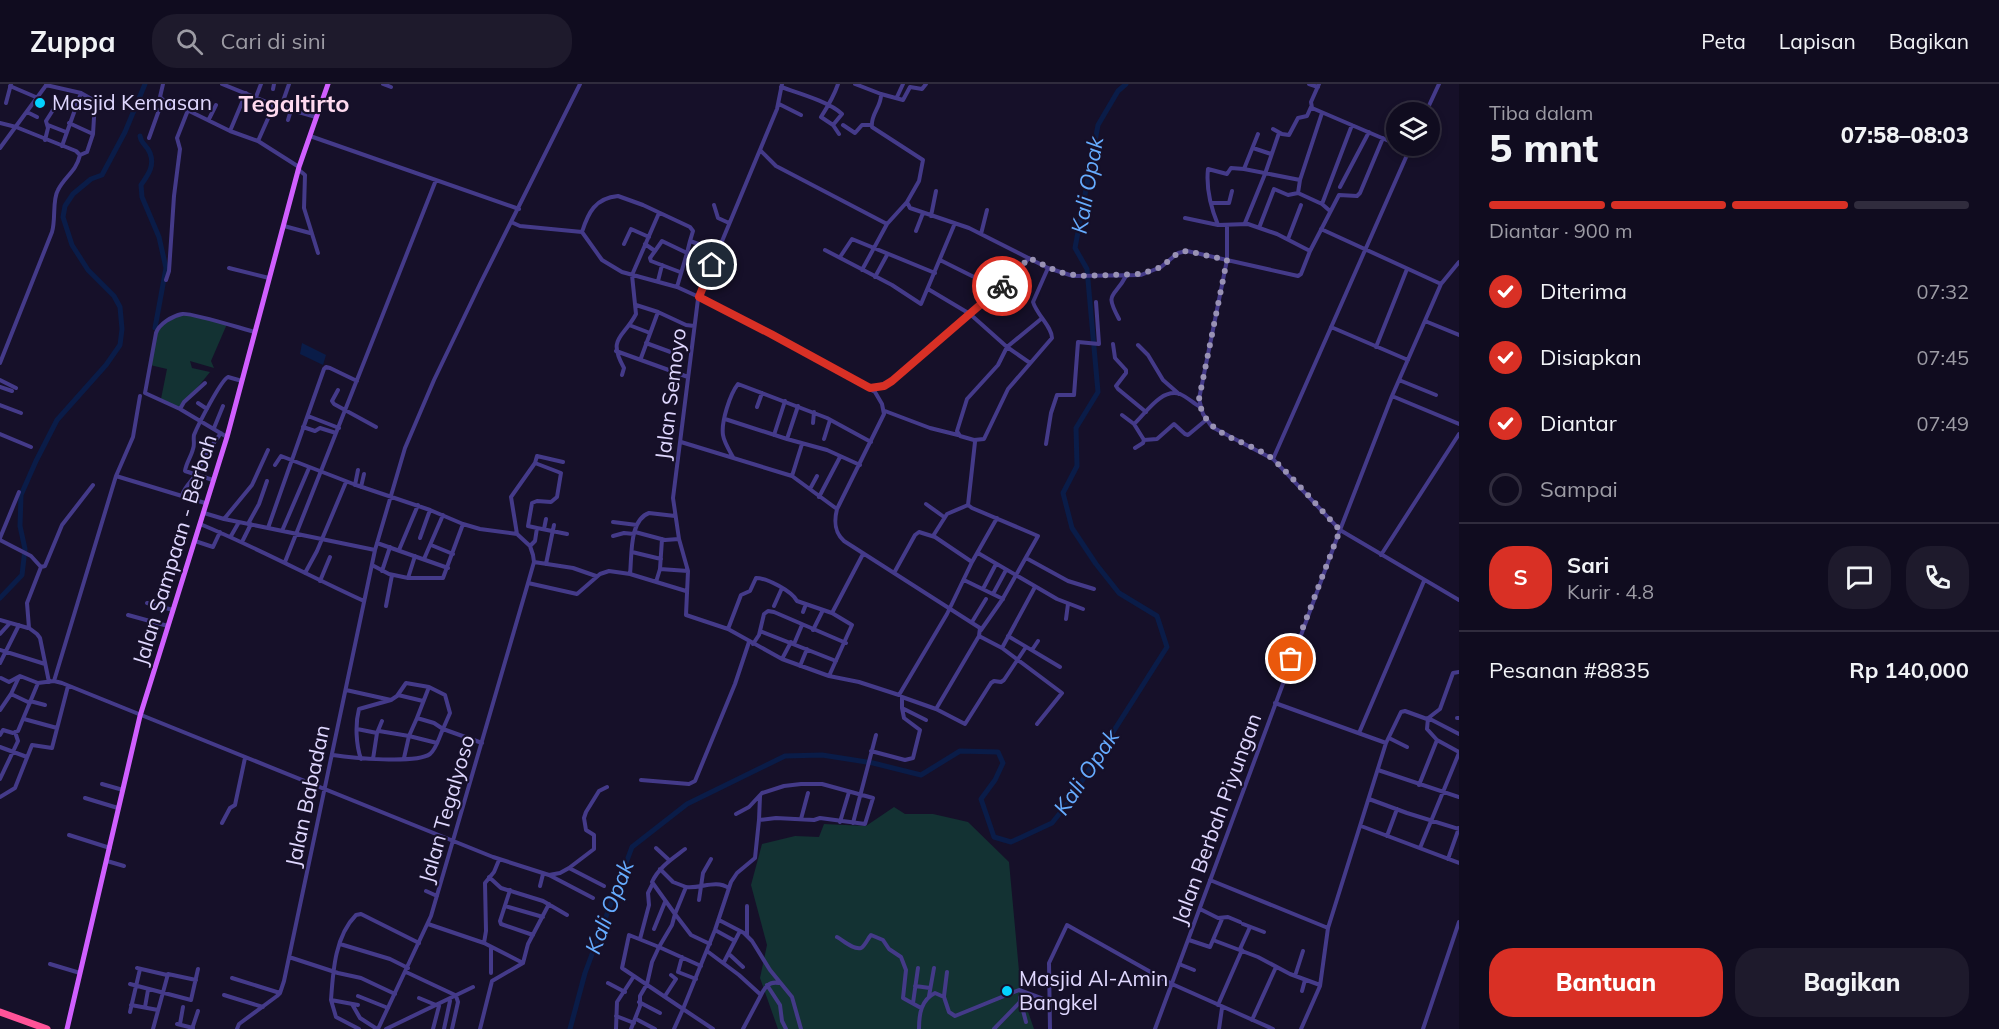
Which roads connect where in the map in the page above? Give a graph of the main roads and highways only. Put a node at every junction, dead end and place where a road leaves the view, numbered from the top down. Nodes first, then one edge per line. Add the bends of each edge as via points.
1 (328, 84) edge
2 (0, 1012) edge
3 (47, 1029) edge
4 (67, 1029) edge

1 - 4 main road, Jalan Sampaan - Berbah via 299,169 227,437 140,716
2 - 3 highway

